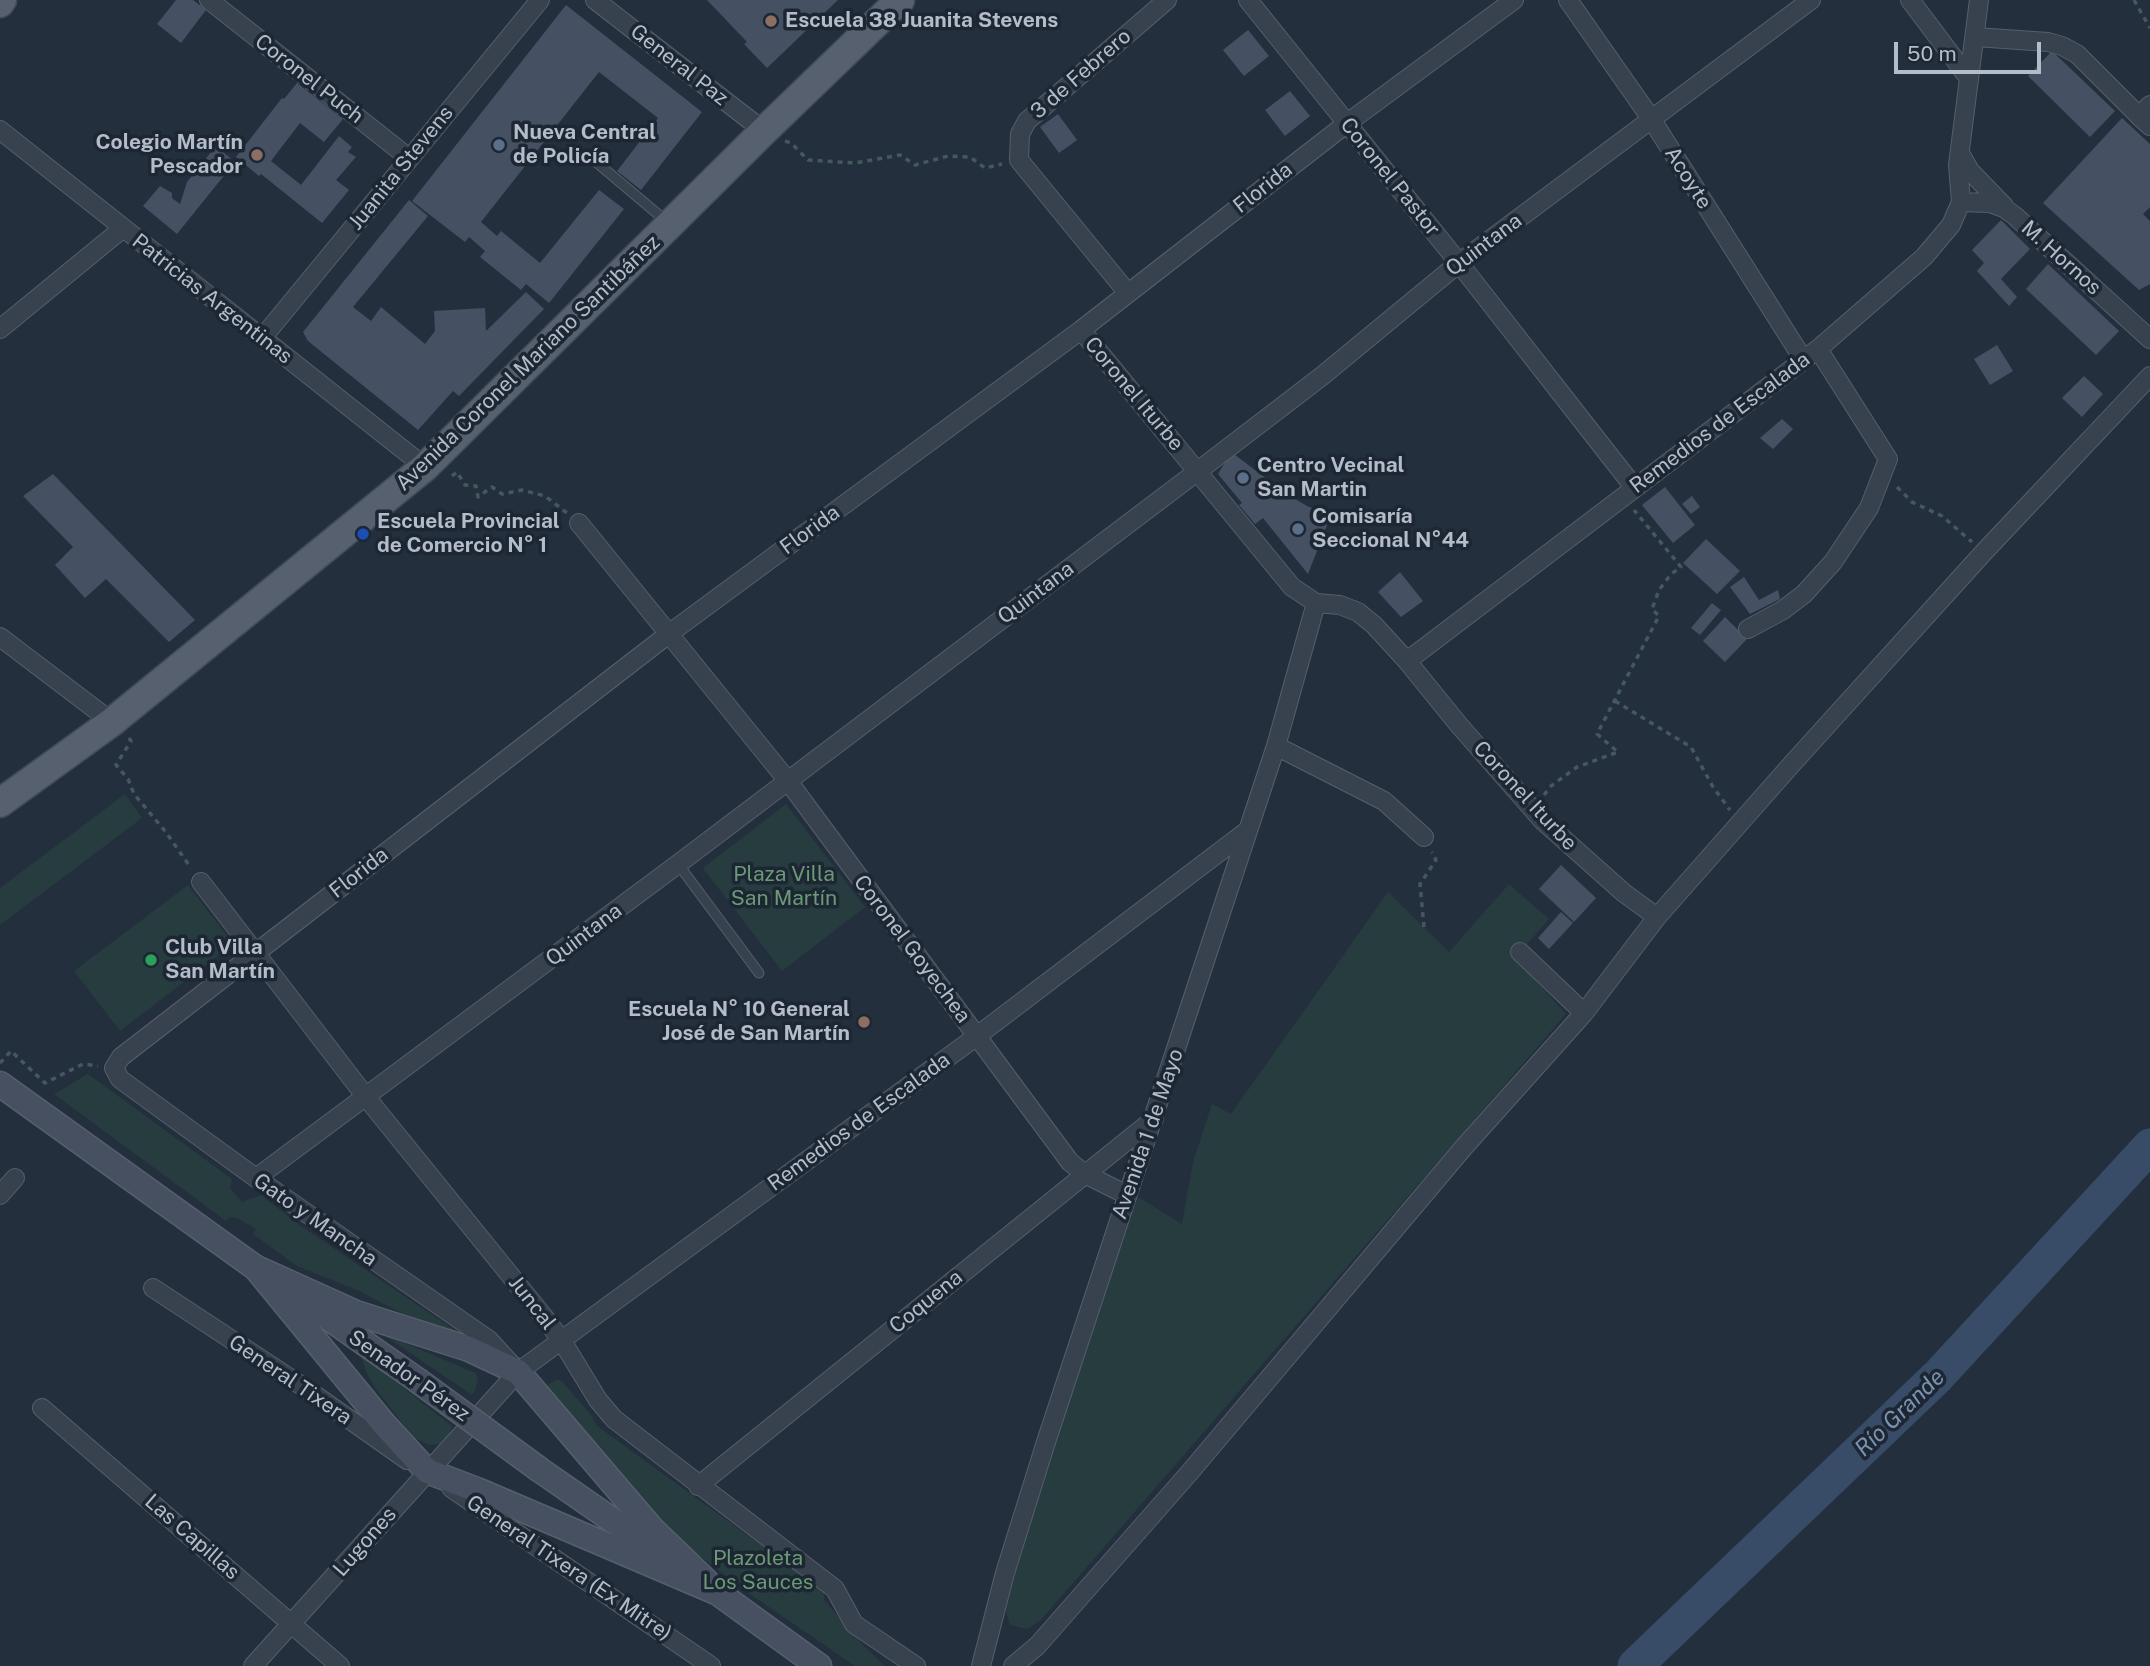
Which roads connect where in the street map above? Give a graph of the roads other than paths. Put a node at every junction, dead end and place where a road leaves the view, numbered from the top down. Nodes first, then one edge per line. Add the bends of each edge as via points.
1 (209, 0) edge
2 (540, 0) edge
3 (595, 0) edge
4 (900, 0) edge
5 (1167, 0) edge
6 (1248, 0) edge
7 (1514, 0) edge
8 (1568, 0) edge
9 (1811, 0) edge
10 (1910, 0) edge
11 (1979, 0) edge
12 (1975, 37) junction
13 (1968, 77) junction
14 (2146, 116) edge
15 (1652, 120) junction
16 (1346, 124) junction
17 (0, 130) edge
18 (764, 131) junction
19 (1959, 151) junction
20 (589, 156) dead end
21 (409, 158) junction
22 (1961, 202) junction
23 (2012, 214) junction
24 (670, 225) junction
25 (122, 229) junction
26 (1459, 263) junction
27 (1127, 292) junction
28 (0, 329) edge
29 (1081, 330) junction
30 (263, 337) junction
31 (2150, 339) edge
32 (1818, 349) junction
33 (1803, 359) junction
34 (2150, 376) edge
35 (1198, 471) junction
36 (437, 473) junction
37 (1634, 488) junction
38 (579, 523) road end
39 (1317, 603) junction
40 (1748, 629) dead end
41 (670, 633) junction
42 (0, 637) edge
43 (1407, 661) junction
44 (112, 722) junction
45 (1276, 746) junction
46 (788, 781) junction
47 (0, 803) edge
48 (1247, 831) junction
49 (1424, 837) road end
50 (678, 864) junction
51 (201, 882) road end
52 (1657, 917) junction
53 (1520, 952) dead end
54 (256, 954) junction
55 (759, 973) dead end
56 (1584, 1013) junction
57 (977, 1036) junction
58 (114, 1068) joint
59 (0, 1084) edge
60 (366, 1097) junction
61 (1154, 1119) junction
62 (1085, 1174) junction
63 (15, 1178) dead end
64 (256, 1178) junction
65 (0, 1195) edge
66 (1127, 1195) junction
67 (255, 1267) junction
68 (153, 1288) dead end
69 (562, 1341) junction
70 (518, 1372) junction
71 (43, 1408) dead end
72 (475, 1417) joint
73 (427, 1471) junction
74 (698, 1486) junction
75 (716, 1592) junction
76 (293, 1624) junction
77 (914, 1665) edge
78 (253, 1666) edge
79 (340, 1666) edge
80 (711, 1666) edge
81 (819, 1666) edge
82 (981, 1666) edge
83 (1013, 1666) edge

1 - 21 street, Coronel Puch
2 - 21 street, Juanita Stevens
3 - 18 street, General Paz
4 - 18 main road, Avenida Coronel Mariano Santibáñez
5 - 27 street, 3 de Febrero via 1027,121 1020,134 1019,160
6 - 16 street, Coronel Pastor
7 - 16 street, Florida
8 - 15 street, Acoyte
9 - 15 street, Quintana
10 - 13 street
11 - 12 street
12 - 13 street
12 - 14 street via 2062,46
13 - 19 street
15 - 26 street, Quintana
15 - 33 street, Acoyte
16 - 26 street, Coronel Pastor
16 - 27 street, Florida
17 - 25 street, Patricias Argentinas
18 - 24 main road, Avenida Coronel Mariano Santibáñez
19 - 22 street
19 - 23 street via 1978,180
20 - 24 lane
21 - 30 street, Juanita Stevens
22 - 23 street, M. Hornos via 1990,204
22 - 32 street, Remedios de Escalada via 1951,225 1924,257
23 - 31 street, M. Hornos
24 - 36 main road, Avenida Coronel Mariano Santibáñez
25 - 28 street
25 - 30 street, Patricias Argentinas
26 - 35 street, Quintana
26 - 37 street, Coronel Pastor
27 - 29 street, Florida
29 - 35 street, Coronel Iturbe
29 - 41 street, Florida
30 - 36 street, Patricias Argentinas
32 - 33 street, Remedios de Escalada
32 - 40 street via 1888,458 1869,508 1833,562 1804,594
33 - 37 street, Remedios de Escalada
34 - 52 street via 1984,552
35 - 39 street, Coronel Iturbe via 1292,587
35 - 46 street, Quintana
36 - 44 main road, Avenida Coronel Mariano Santibáñez
37 - 43 street, Remedios de Escalada
38 - 41 street, Coronel Goyechea
39 - 43 street via 1358,612
39 - 45 street, Avenida 1 de Mayo
41 - 46 street, Coronel Goyechea
41 - 54 street, Florida
42 - 44 street
43 - 52 street, Coronel Iturbe via 1542,820 1623,893
44 - 47 main road, Avenida Coronel Mariano Santibáñez
45 - 48 street, Avenida 1 de Mayo
45 - 49 street via 1384,801
46 - 50 street, Quintana
46 - 57 street, Coronel Goyechea
48 - 57 street, Remedios de Escalada
48 - 61 street, Avenida 1 de Mayo
50 - 55 lane
50 - 60 street, Quintana
51 - 54 street, Juncal
52 - 56 street
53 - 56 street
54 - 58 street, Florida via 121,1057
54 - 60 street, Juncal
56 - 83 street via 1464,1147 1191,1472 1037,1646
57 - 62 street, Coronel Goyechea via 1070,1163
57 - 69 street, Remedios de Escalada
58 - 64 street, Gato y Mancha via 120,1079
59 - 67 main road, Senador Pérez
60 - 64 street, Quintana
60 - 69 street, Juncal
61 - 62 street, Coquena
61 - 66 street, Avenida 1 de Mayo
62 - 66 street, Coronel Goyechea
62 - 74 street, Coquena
63 - 65 street
64 - 70 street, Gato y Mancha via 489,1340
66 - 82 street, Avenida 1 de Mayo via 1004,1573
67 - 70 main road via 356,1313 469,1349
67 - 73 main road
67 - 75 main road, Senador Pérez, bridge
68 - 73 street, General Tixera
69 - 70 street, Remedios de Escalada
69 - 74 street, Juncal via 614,1419
70 - 72 street, Remedios de Escalada
70 - 75 main road via 652,1529
71 - 76 street, Las Capillas
72 - 73 street, Lugones
73 - 75 main road
73 - 76 street, Lugones
73 - 80 street, General Tixera (Ex Mitre)
74 - 77 street, Juncal via 835,1589 854,1624
75 - 81 main road, Senador Pérez
76 - 78 street, Lugones
76 - 79 street, Las Capillas

